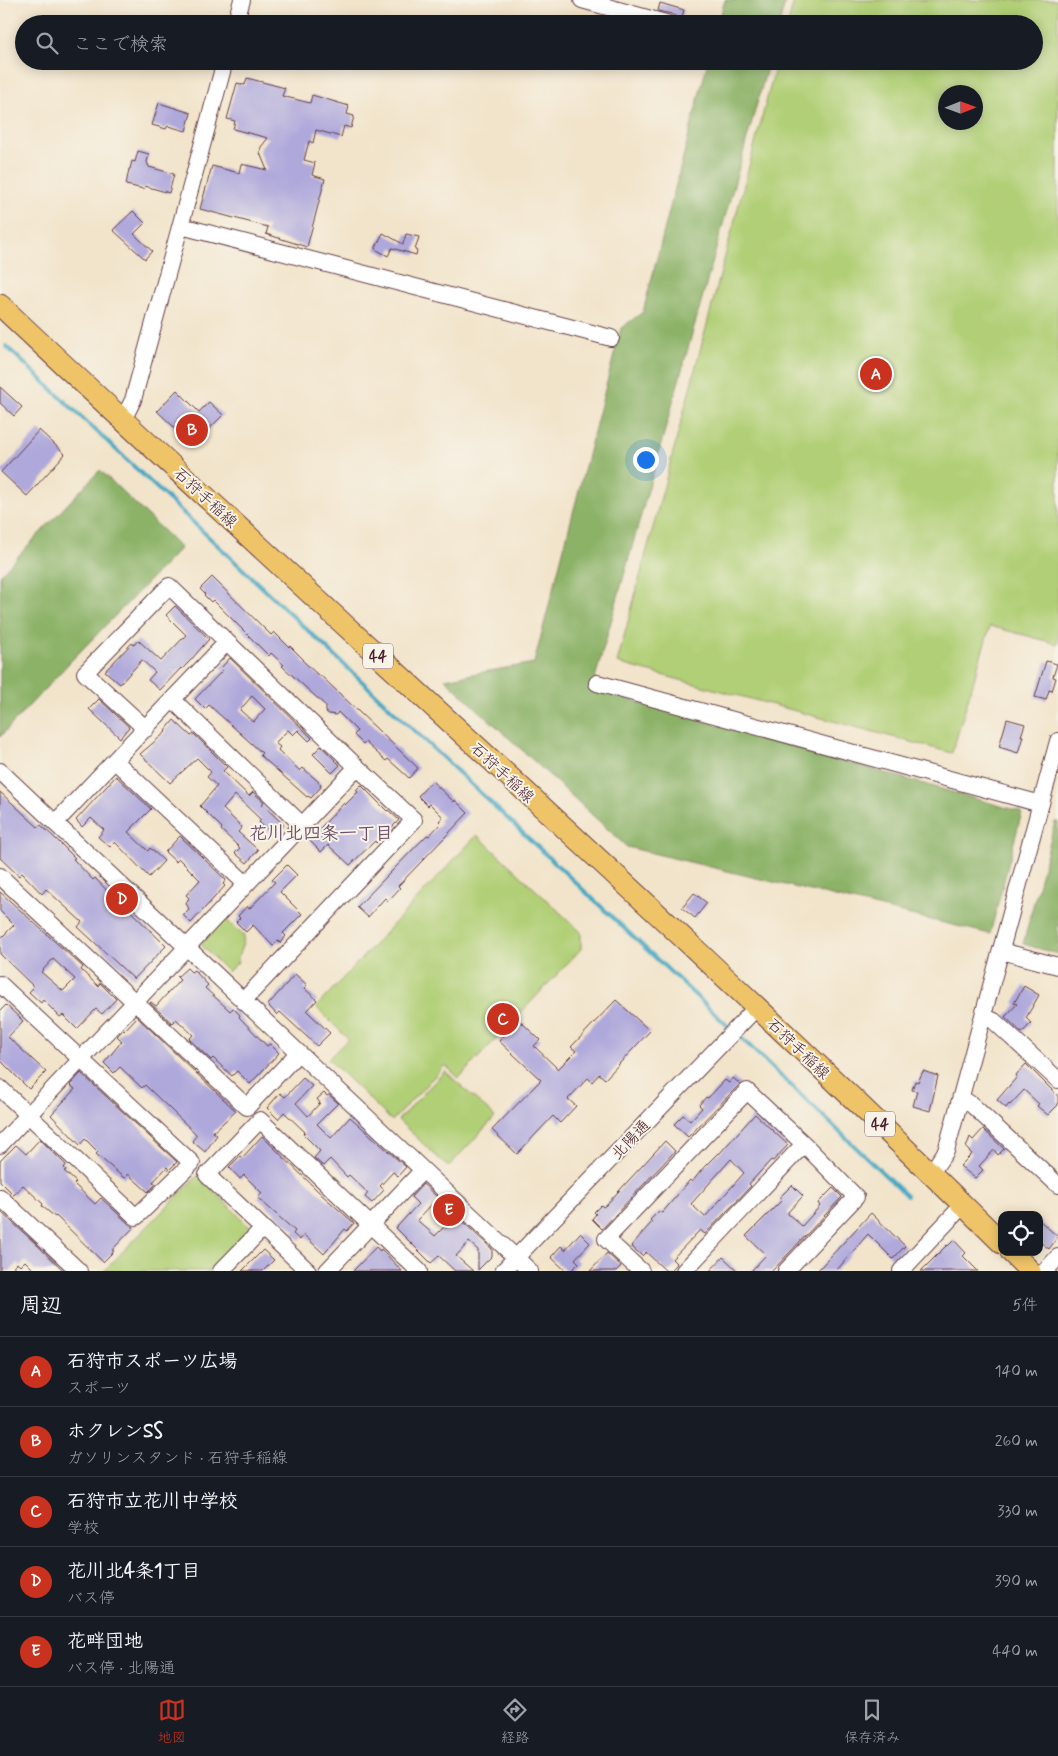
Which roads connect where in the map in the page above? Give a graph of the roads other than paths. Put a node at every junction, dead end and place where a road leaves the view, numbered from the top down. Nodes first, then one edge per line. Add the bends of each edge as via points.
1 (242, 0) edge
2 (582, 0) edge
3 (238, 15) edge
4 (636, 15) edge
5 (223, 70) edge
6 (180, 226) junction
7 (1, 309) edge
8 (611, 338) dead end
9 (123, 420) junction
10 (228, 642) junction
11 (597, 683) dead end
12 (173, 700) junction
13 (146, 729) junction
14 (1058, 741) edge
15 (115, 761) junction
16 (357, 767) junction
17 (0, 771) edge
18 (1041, 804) junction
19 (55, 823) junction
20 (302, 824) junction
21 (0, 876) edge
22 (246, 884) junction
23 (186, 948) junction
24 (1001, 951) junction
25 (1058, 966) edge
26 (0, 984) edge
27 (243, 1001) junction
28 (136, 1002) junction
29 (757, 1007) junction
30 (983, 1016) junction
31 (298, 1053) junction
32 (81, 1059) junction
33 (1055, 1071) edge
34 (0, 1088) edge
35 (961, 1098) junction
36 (28, 1115) junction
37 (804, 1144) junction
38 (0, 1145) edge
39 (423, 1170) junction
40 (931, 1173) junction
41 (1058, 1185) edge
42 (0, 1197) edge
43 (963, 1205) junction
44 (371, 1224) junction
45 (263, 1228) junction
46 (998, 1239) edge
47 (1015, 1256) edge
48 (516, 1257) junction
49 (1058, 1257) edge
50 (78, 1271) edge
51 (221, 1271) edge
52 (308, 1271) edge
53 (327, 1271) edge
54 (419, 1271) edge
55 (503, 1271) edge
56 (530, 1271) edge
57 (640, 1271) edge
58 (684, 1271) edge
59 (786, 1271) edge
60 (901, 1271) edge
61 (1030, 1271) edge
62 (1045, 1271) edge

1 - 3 street
2 - 4 street
5 - 6 street
6 - 8 street
6 - 9 street via 134,400
7 - 9 main road, 石狩手稲線 / 44
9 - 29 main road, 石狩手稲線 / 44
10 - 12 street
10 - 13 street via 169,586 85,673
10 - 16 street
11 - 18 street
12 - 13 street
12 - 20 street
13 - 15 street
14 - 18 street
15 - 19 street
15 - 22 street
16 - 20 street
16 - 27 street via 414,820
17 - 19 street
18 - 24 street
19 - 23 street
20 - 22 street
21 - 28 street
22 - 23 street
23 - 27 street
23 - 28 street
24 - 25 street
24 - 30 street
26 - 32 street
27 - 31 street
28 - 31 street via 247,1107
28 - 32 street
29 - 40 main road, 石狩手稲線 / 44
29 - 48 street, 北陽通
30 - 33 street via 994,1021
30 - 35 street
31 - 39 street
32 - 36 street
32 - 36 street via 192,1163 136,1217
34 - 36 street
35 - 40 street via 946,1151
35 - 41 street
36 - 38 street
37 - 57 street via 747,1091 606,1239
37 - 58 street
37 - 59 street via 856,1197
39 - 44 street
39 - 48 street
40 - 43 main road, 石狩手稲線 / 44
42 - 50 street
43 - 46 main road, 石狩手稲線 / 44
43 - 60 street
44 - 45 street via 260,1120 207,1175
44 - 53 street
44 - 54 street
45 - 51 street
45 - 52 street
47 - 61 main road
48 - 55 street, 北陽通
48 - 56 street
49 - 62 street

